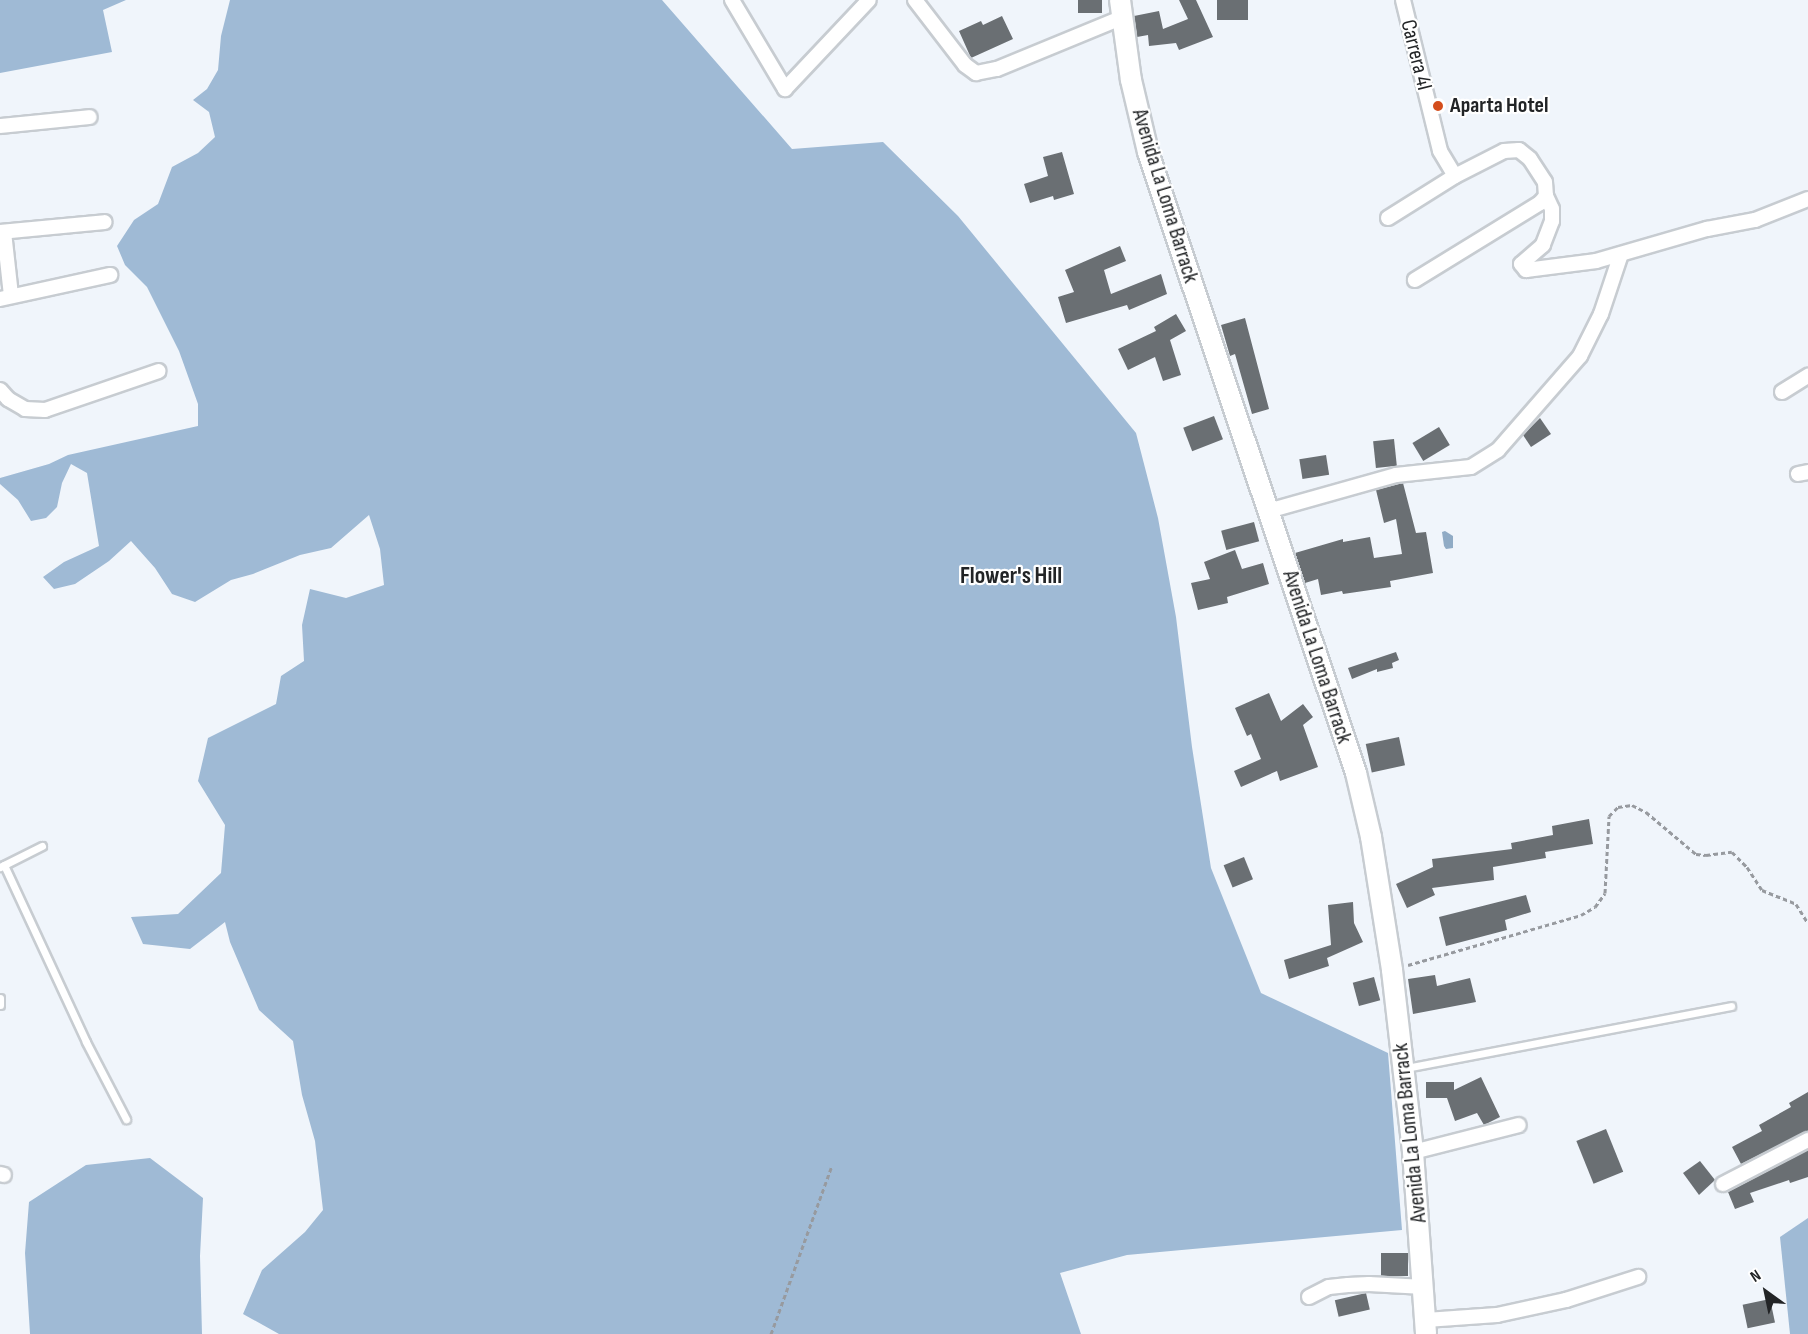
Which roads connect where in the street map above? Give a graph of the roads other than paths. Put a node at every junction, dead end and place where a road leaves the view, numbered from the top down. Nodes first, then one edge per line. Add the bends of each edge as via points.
1 (732, 0) edge
2 (869, 0) edge
3 (915, 0) edge
4 (1403, 0) edge
5 (1120, 9) edge
6 (90, 117) dead end
7 (0, 126) edge
8 (1455, 176) junction
9 (1546, 196) junction
10 (1808, 199) edge
11 (1389, 218) dead end
12 (105, 222) dead end
13 (2, 232) edge
14 (1621, 254) junction
15 (110, 275) dead end
16 (1415, 280) dead end
17 (5, 297) edge
18 (159, 371) dead end
19 (1808, 376) edge
20 (0, 390) edge
21 (1782, 392) dead end
22 (1268, 511) junction
23 (42, 846) dead end
24 (2, 866) edge
25 (0, 998) edge
26 (0, 1005) edge
27 (1731, 1006) dead end
28 (1404, 1068) junction
29 (126, 1119) dead end
30 (1519, 1125) dead end
31 (1808, 1140) edge
32 (1413, 1152) junction
33 (1723, 1184) dead end
34 (1638, 1277) dead end
35 (1424, 1287) junction
36 (1309, 1297) dead end
37 (1426, 1327) edge

1 - 2 street via 785,89
3 - 5 street via 976,73 997,69
4 - 8 street, Carrera 4I via 1440,151
5 - 22 main road, Avenida La Loma Barrack via 1148,152
6 - 7 street
8 - 9 street via 1504,151 1519,150 1545,182
8 - 11 street
9 - 14 street via 1552,221 1543,245 1521,264 1526,270 1568,267
9 - 16 street
10 - 14 street via 1755,220 1707,229
12 - 13 street
13 - 17 street
14 - 22 street via 1601,314 1580,356 1498,450 1471,467 1396,475
15 - 17 street
18 - 20 street via 45,410 26,409
19 - 21 street
22 - 28 main road, Avenida La Loma Barrack via 1356,774 1371,837
23 - 24 lane
24 - 29 lane
25 - 26 lane
27 - 28 lane
28 - 32 main road, Avenida La Loma Barrack
30 - 32 street
31 - 33 street
32 - 35 main road, Avenida La Loma Barrack
34 - 37 street via 1566,1300
35 - 36 street via 1347,1285 1329,1287
35 - 37 main road, Avenida La Loma Barrack

